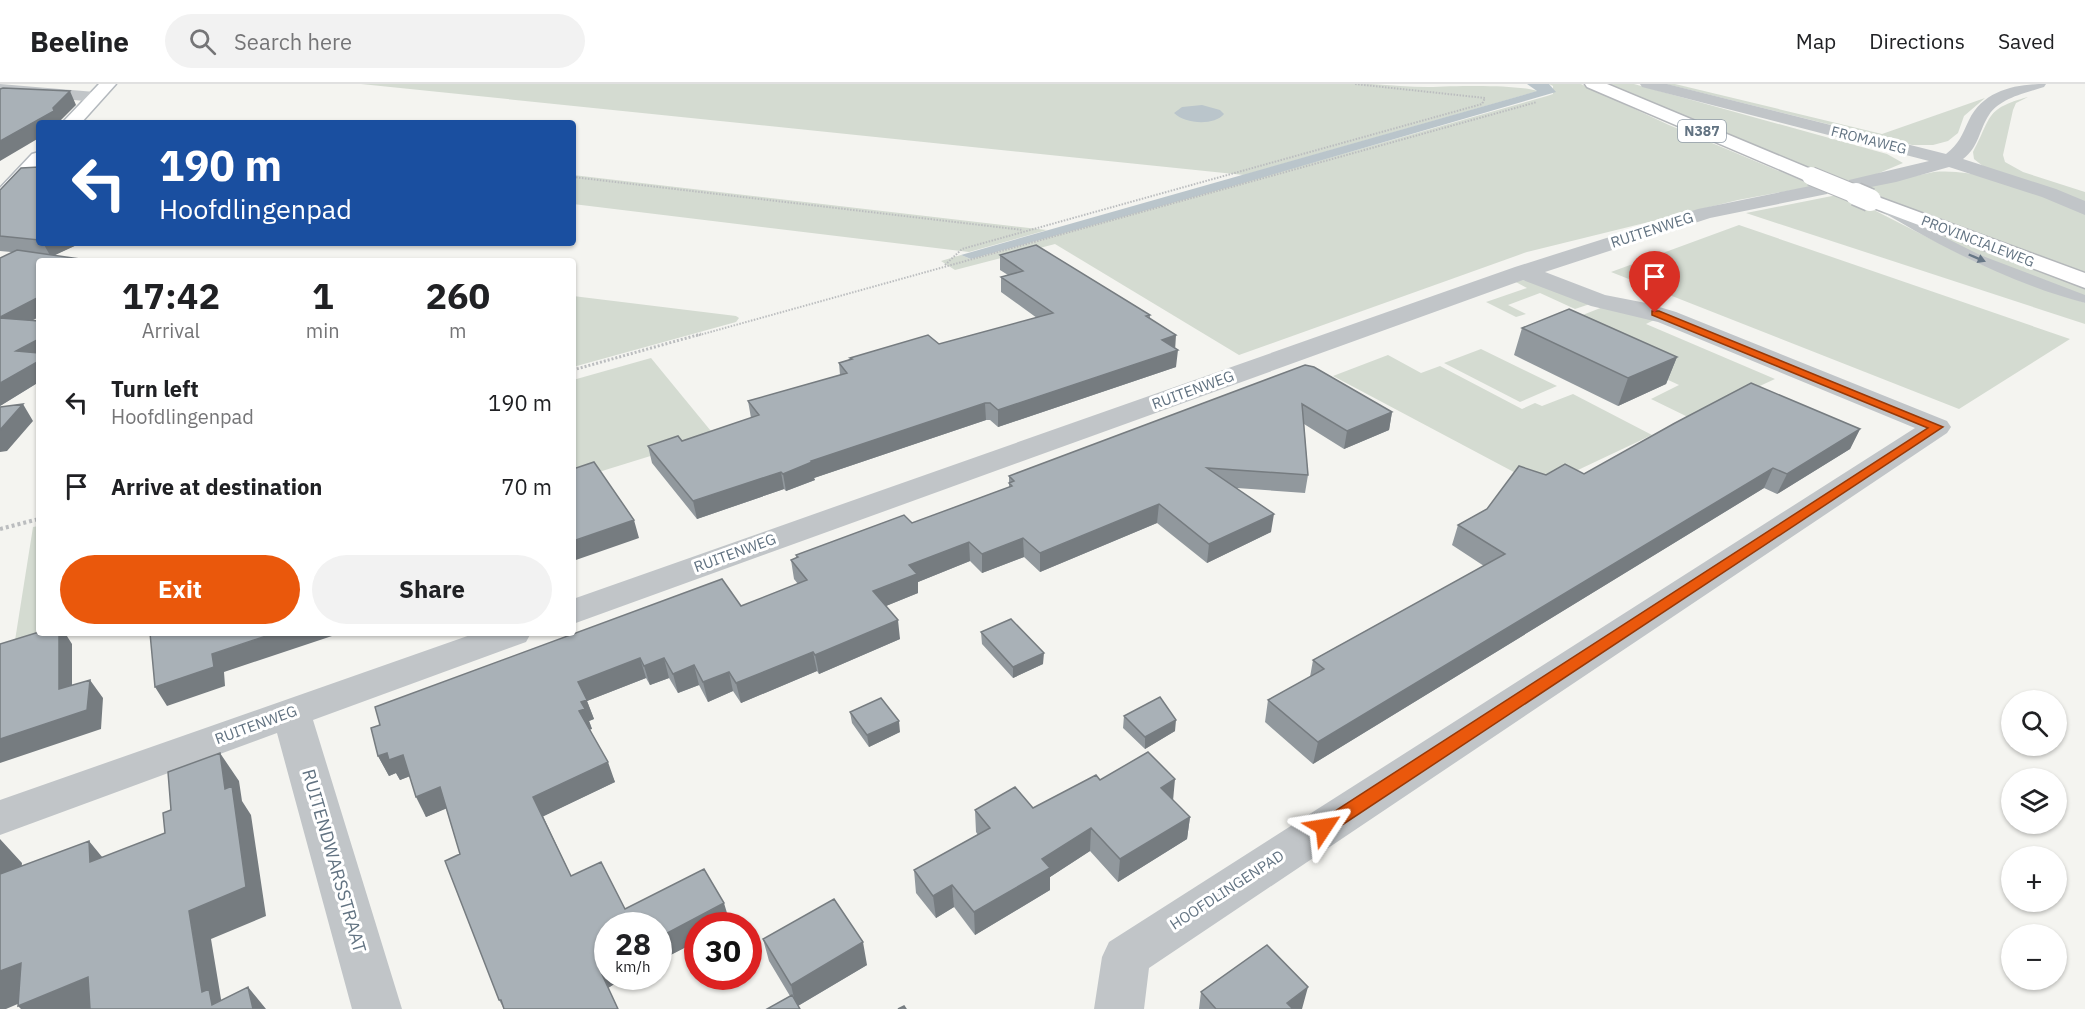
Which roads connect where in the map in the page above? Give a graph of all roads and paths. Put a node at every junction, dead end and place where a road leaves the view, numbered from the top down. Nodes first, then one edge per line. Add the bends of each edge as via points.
1 (108, 84) edge
2 (1355, 84) edge
3 (1593, 84) edge
4 (1648, 84) edge
5 (2038, 84) edge
6 (0, 88) edge
7 (95, 97) junction
8 (1537, 102) dead end
9 (74, 120) edge
10 (1947, 160) junction
11 (36, 161) edge
12 (576, 177) edge
13 (1815, 183) junction
14 (1856, 184) dead end
15 (0, 200) edge
16 (1870, 200) junction
17 (2085, 209) edge
18 (1027, 231) junction
19 (944, 266) junction
20 (1523, 272) junction
21 (2085, 281) edge
22 (2085, 299) edge
23 (576, 369) edge
24 (36, 520) edge
25 (0, 530) edge
26 (576, 611) edge
27 (505, 636) edge
28 (291, 712) junction
29 (0, 818) edge
30 (377, 1009) edge
31 (1119, 1009) edge

1 - 7 main road
2 - 18 path via 1485,98 1482,104
3 - 13 main road, N387
4 - 10 street, FROMAWEG
5 - 10 street via 1986,108 1967,147
6 - 7 street
7 - 9 main road
8 - 19 path
10 - 14 street via 1913,173
10 - 17 street, FROMAWEG via 2049,193
11 - 15 main road
12 - 18 path
13 - 16 main road, N387, bridge
13 - 20 street, RUITENWEG via 1705,213
16 - 21 main road, PROVINCIALEWEG / N387
16 -> 22 lane via 1972,256
18 - 19 path via 962,249
19 - 23 path
20 - 26 street, RUITENWEG
20 - 31 street, HOOFDLINGENPAD via 1599,301 1667,317 1937,427 1126,957
24 - 25 path
27 - 28 street, RUITENWEG
28 - 29 street, RUITENWEG
28 - 30 street, RUITENDWARSSTRAAT

